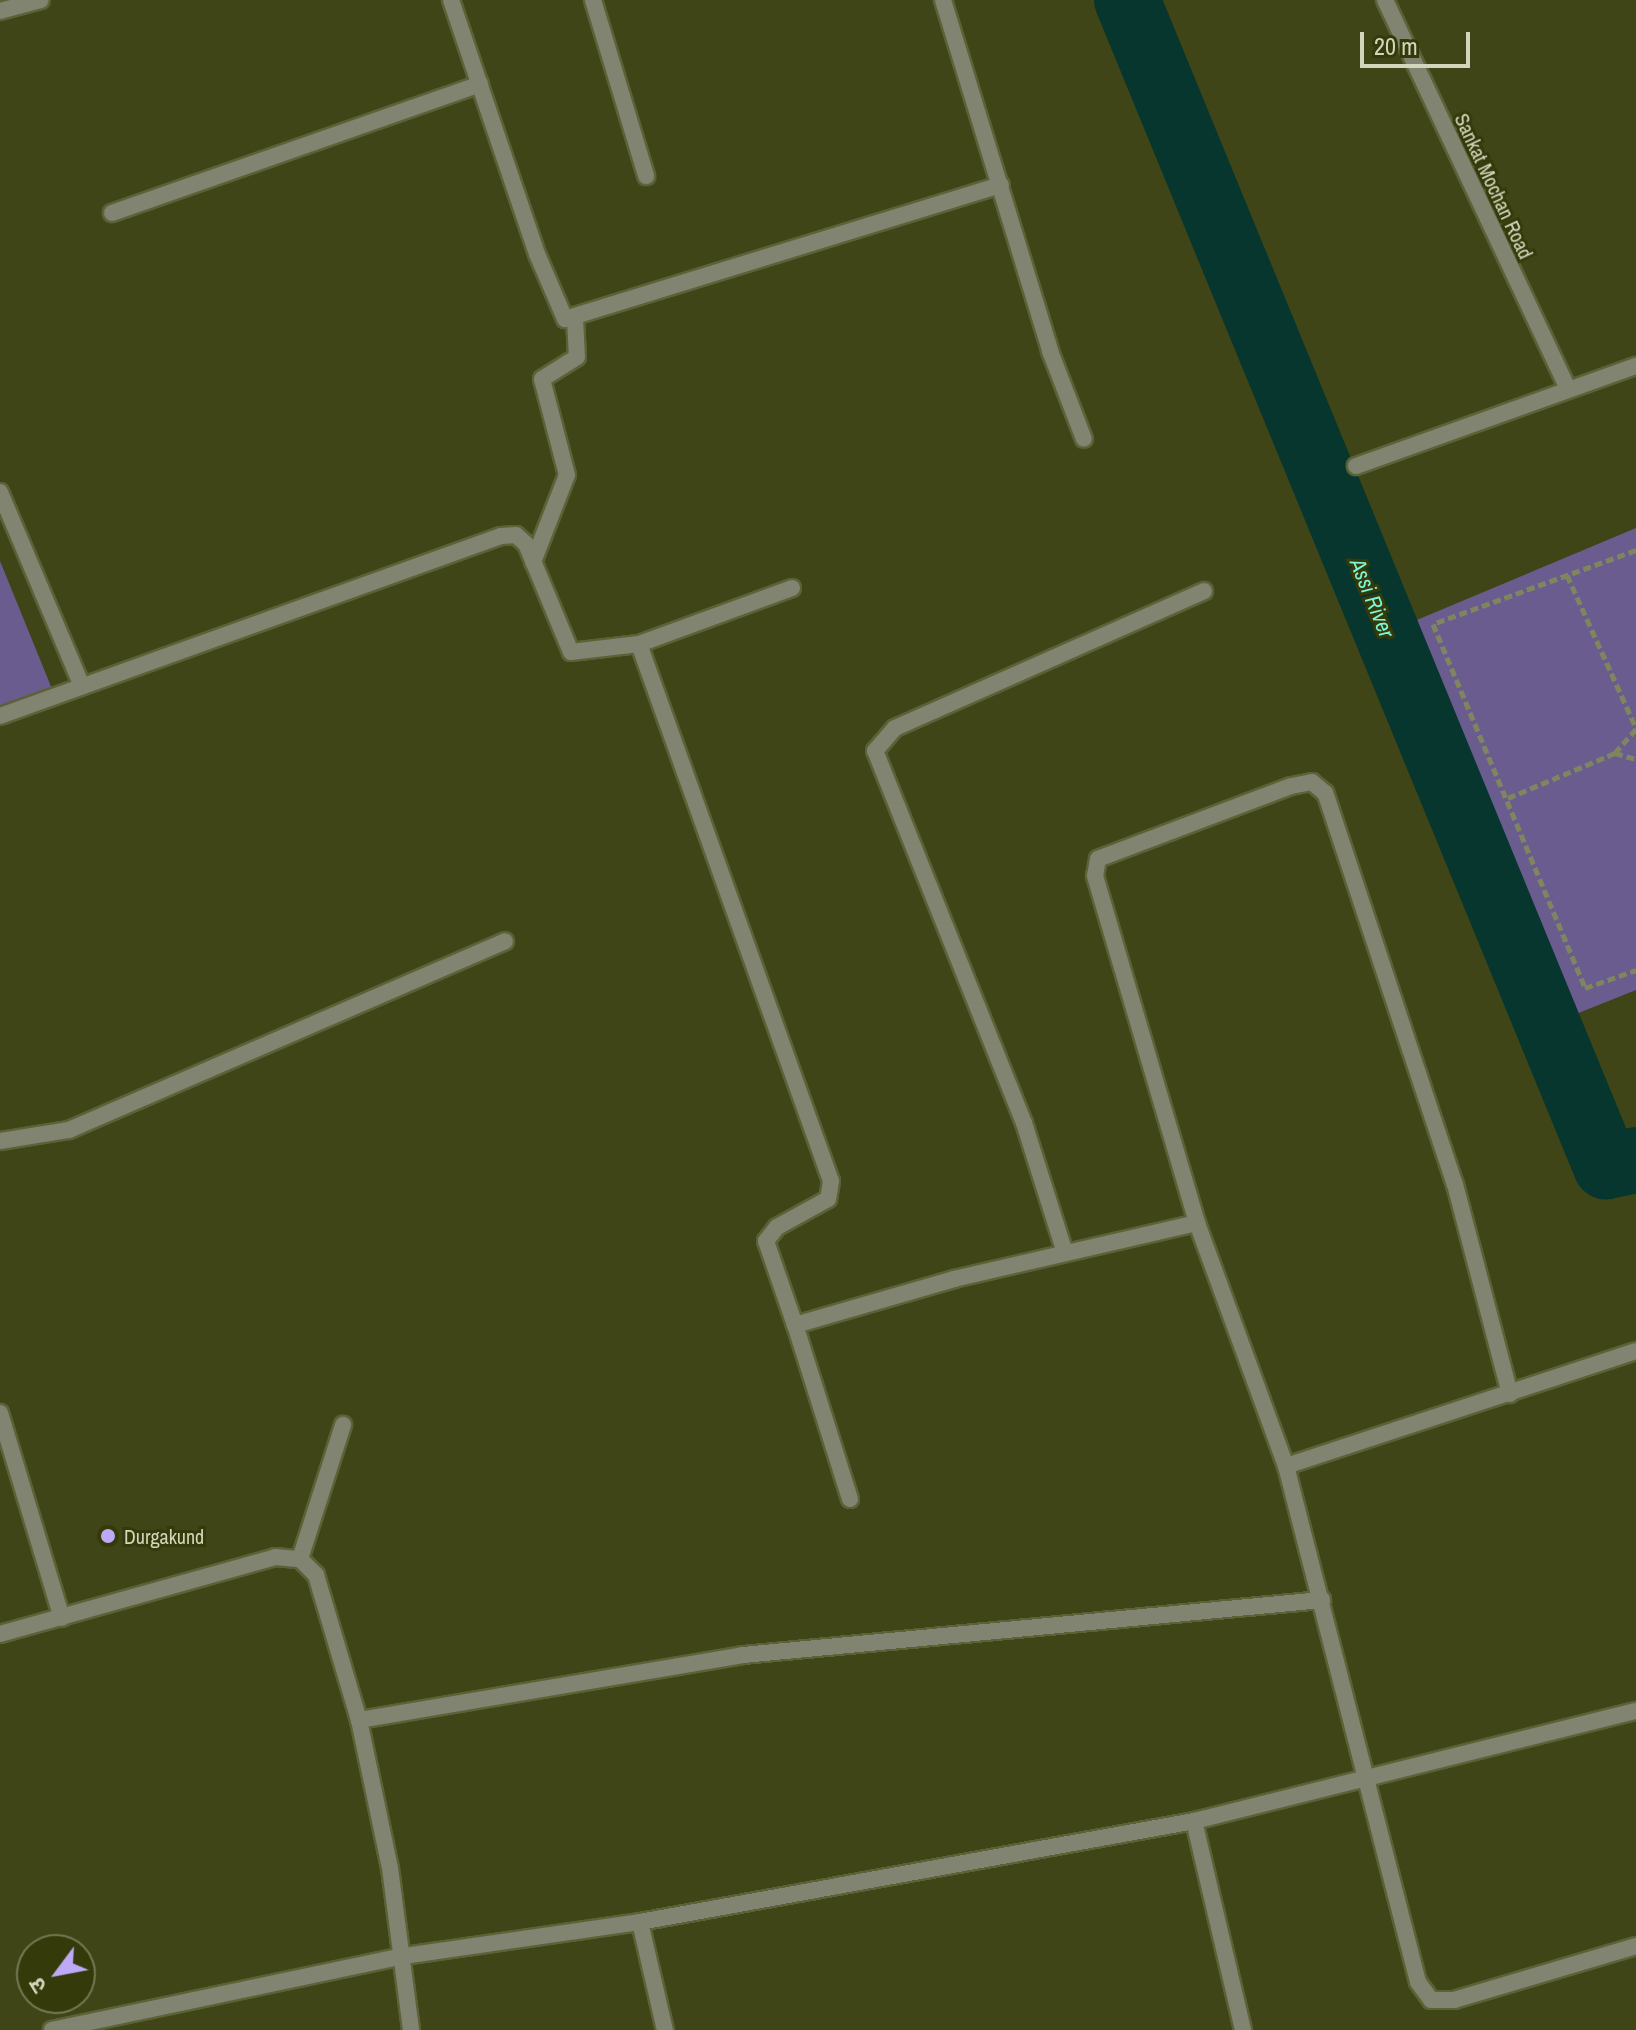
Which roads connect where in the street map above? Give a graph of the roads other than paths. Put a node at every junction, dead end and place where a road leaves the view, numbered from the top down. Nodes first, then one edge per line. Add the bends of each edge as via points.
1 (41, 0) edge
2 (451, 0) edge
3 (593, 0) edge
4 (943, 0) edge
5 (1385, 0) edge
6 (0, 11) edge
7 (480, 84) junction
8 (646, 176) dead end
9 (1001, 185) junction
10 (112, 213) dead end
11 (575, 320) junction
12 (1636, 366) edge
13 (1568, 389) junction
14 (1084, 439) dead end
15 (1356, 466) dead end
16 (0, 492) edge
17 (533, 562) junction
18 (792, 588) dead end
19 (1204, 591) dead end
20 (639, 644) junction
21 (82, 686) junction
22 (0, 716) edge
23 (505, 941) dead end
24 (0, 1141) edge
25 (1197, 1223) junction
26 (1065, 1253) junction
27 (795, 1325) junction
28 (1636, 1351) edge
29 (1510, 1394) junction
30 (0, 1413) edge
31 (343, 1425) dead end
32 (3, 1436) edge
33 (1286, 1466) junction
34 (850, 1499) dead end
35 (300, 1559) junction
36 (1322, 1600) junction
37 (62, 1618) junction
38 (0, 1634) edge
39 (1636, 1711) edge
40 (359, 1720) junction
41 (1369, 1776) junction
42 (1194, 1821) junction
43 (640, 1922) junction
44 (1636, 1946) edge
45 (404, 1956) junction
46 (128, 2022) edge
47 (52, 2030) edge
48 (411, 2030) edge
49 (665, 2030) edge
50 (1243, 2030) edge

1 - 6 street
2 - 7 street
3 - 8 street
4 - 9 street
5 - 13 street, Sankat Mochan Road
7 - 10 street
7 - 11 street via 559,310
9 - 11 street via 882,217
9 - 14 street
11 - 17 street via 577,357 542,379 567,475
12 - 13 street
13 - 15 street
16 - 21 street
17 - 20 street via 571,652
17 - 21 street via 516,535 501,536
18 - 20 street
19 - 26 street via 895,728 875,751 998,1052
20 - 27 street via 831,1181 828,1199 777,1227 766,1241
21 - 22 street
23 - 24 street via 69,1130
25 - 26 street
25 - 29 street via 1095,876 1098,859 1312,782 1332,809 1455,1185
25 - 33 street
26 - 27 street
27 - 34 street
28 - 29 street
29 - 33 street
30 - 32 street
31 - 35 street
32 - 37 street
33 - 36 street
35 - 37 street via 275,1557
35 - 40 street via 316,1575
36 - 40 street via 743,1655
36 - 41 street
37 - 38 street
39 - 41 street
40 - 45 street
41 - 42 street
41 - 44 street via 1418,1982 1431,2000 1454,2000
42 - 43 street
42 - 50 street
43 - 45 street
43 - 49 street
45 - 46 street
45 - 48 street
46 - 47 street

